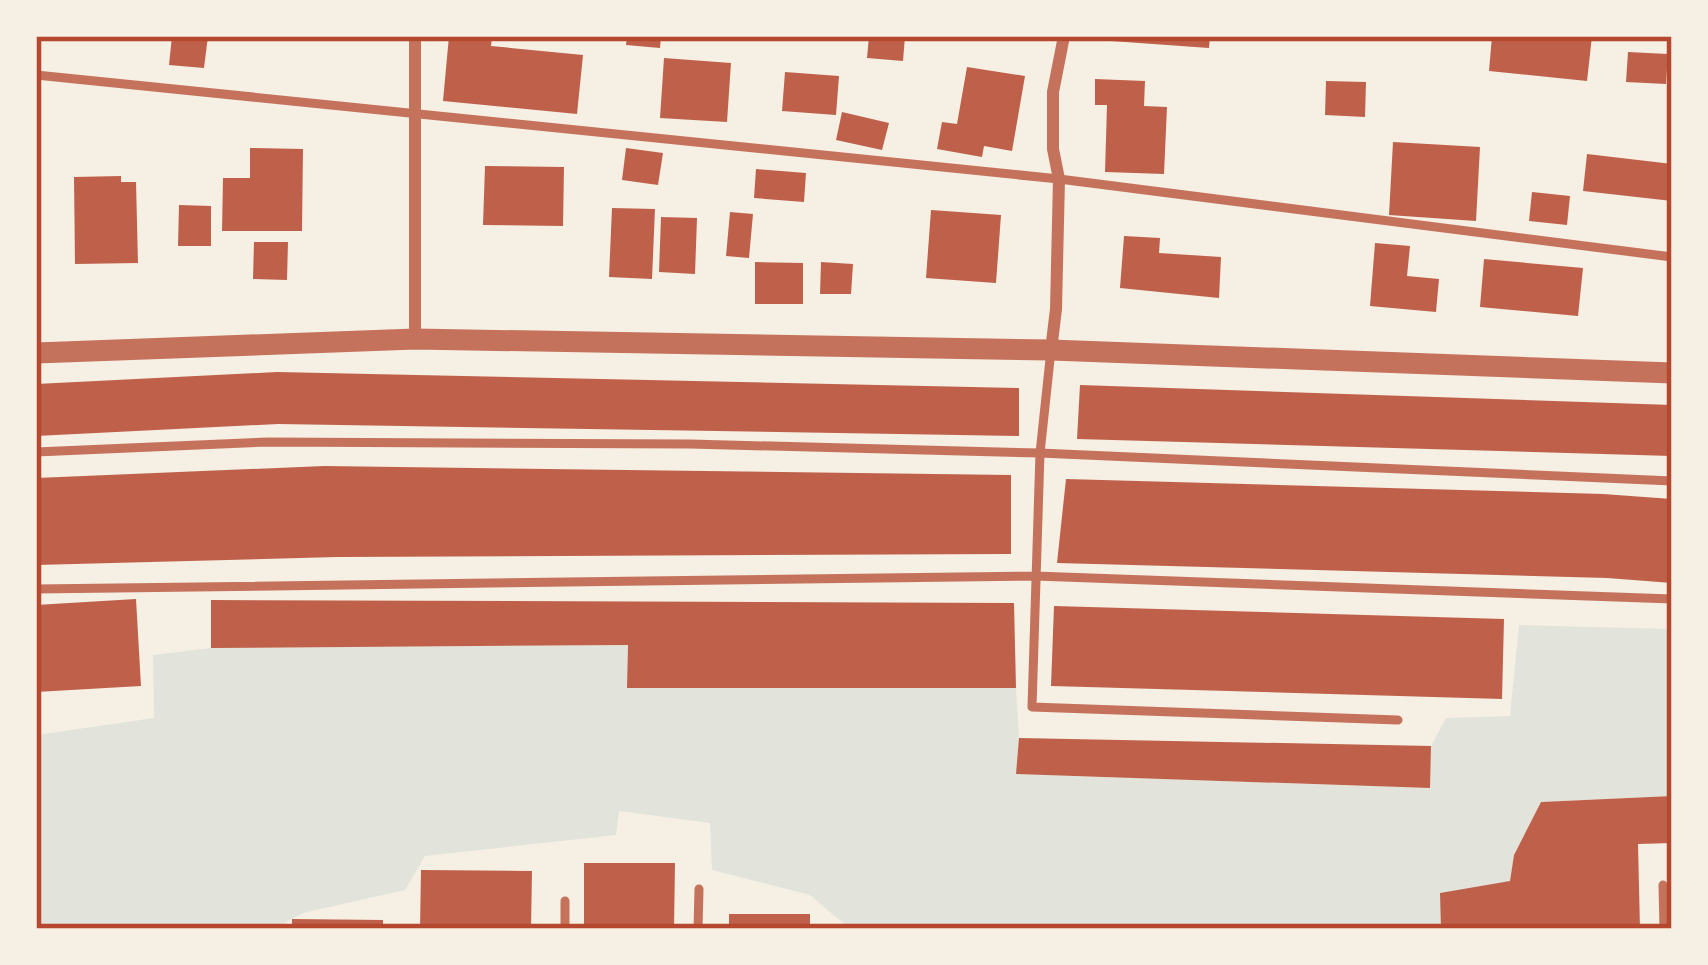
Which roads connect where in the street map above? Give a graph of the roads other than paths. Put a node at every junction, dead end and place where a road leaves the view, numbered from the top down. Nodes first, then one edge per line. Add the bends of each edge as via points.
1 (416, 36) edge
2 (1064, 36) edge
3 (36, 75) edge
4 (416, 113) junction
5 (1059, 179) junction
6 (1672, 256) edge
7 (415, 338) junction
8 (1051, 350) junction
9 (36, 353) edge
10 (1672, 373) edge
11 (36, 452) edge
12 (1040, 453) junction
13 (1672, 481) edge
14 (1035, 576) junction
15 (36, 589) edge
16 (1672, 599) edge
17 (1398, 719) dead end
18 (1664, 885) dead end
19 (699, 889) dead end
20 (565, 901) dead end
21 (565, 929) edge
22 (698, 929) edge
23 (1664, 929) edge

1 - 4 street
2 - 5 street via 1053,92
3 - 4 lane
4 - 5 lane
4 - 7 street
5 - 6 lane
5 - 8 street
7 - 8 street
7 - 9 street
8 - 10 street
8 - 12 lane
11 - 12 lane via 315,442
12 - 13 lane
12 - 14 lane
14 - 15 lane
14 - 16 lane
14 - 17 lane via 1032,707
18 - 23 lane
19 - 22 lane
20 - 21 lane

